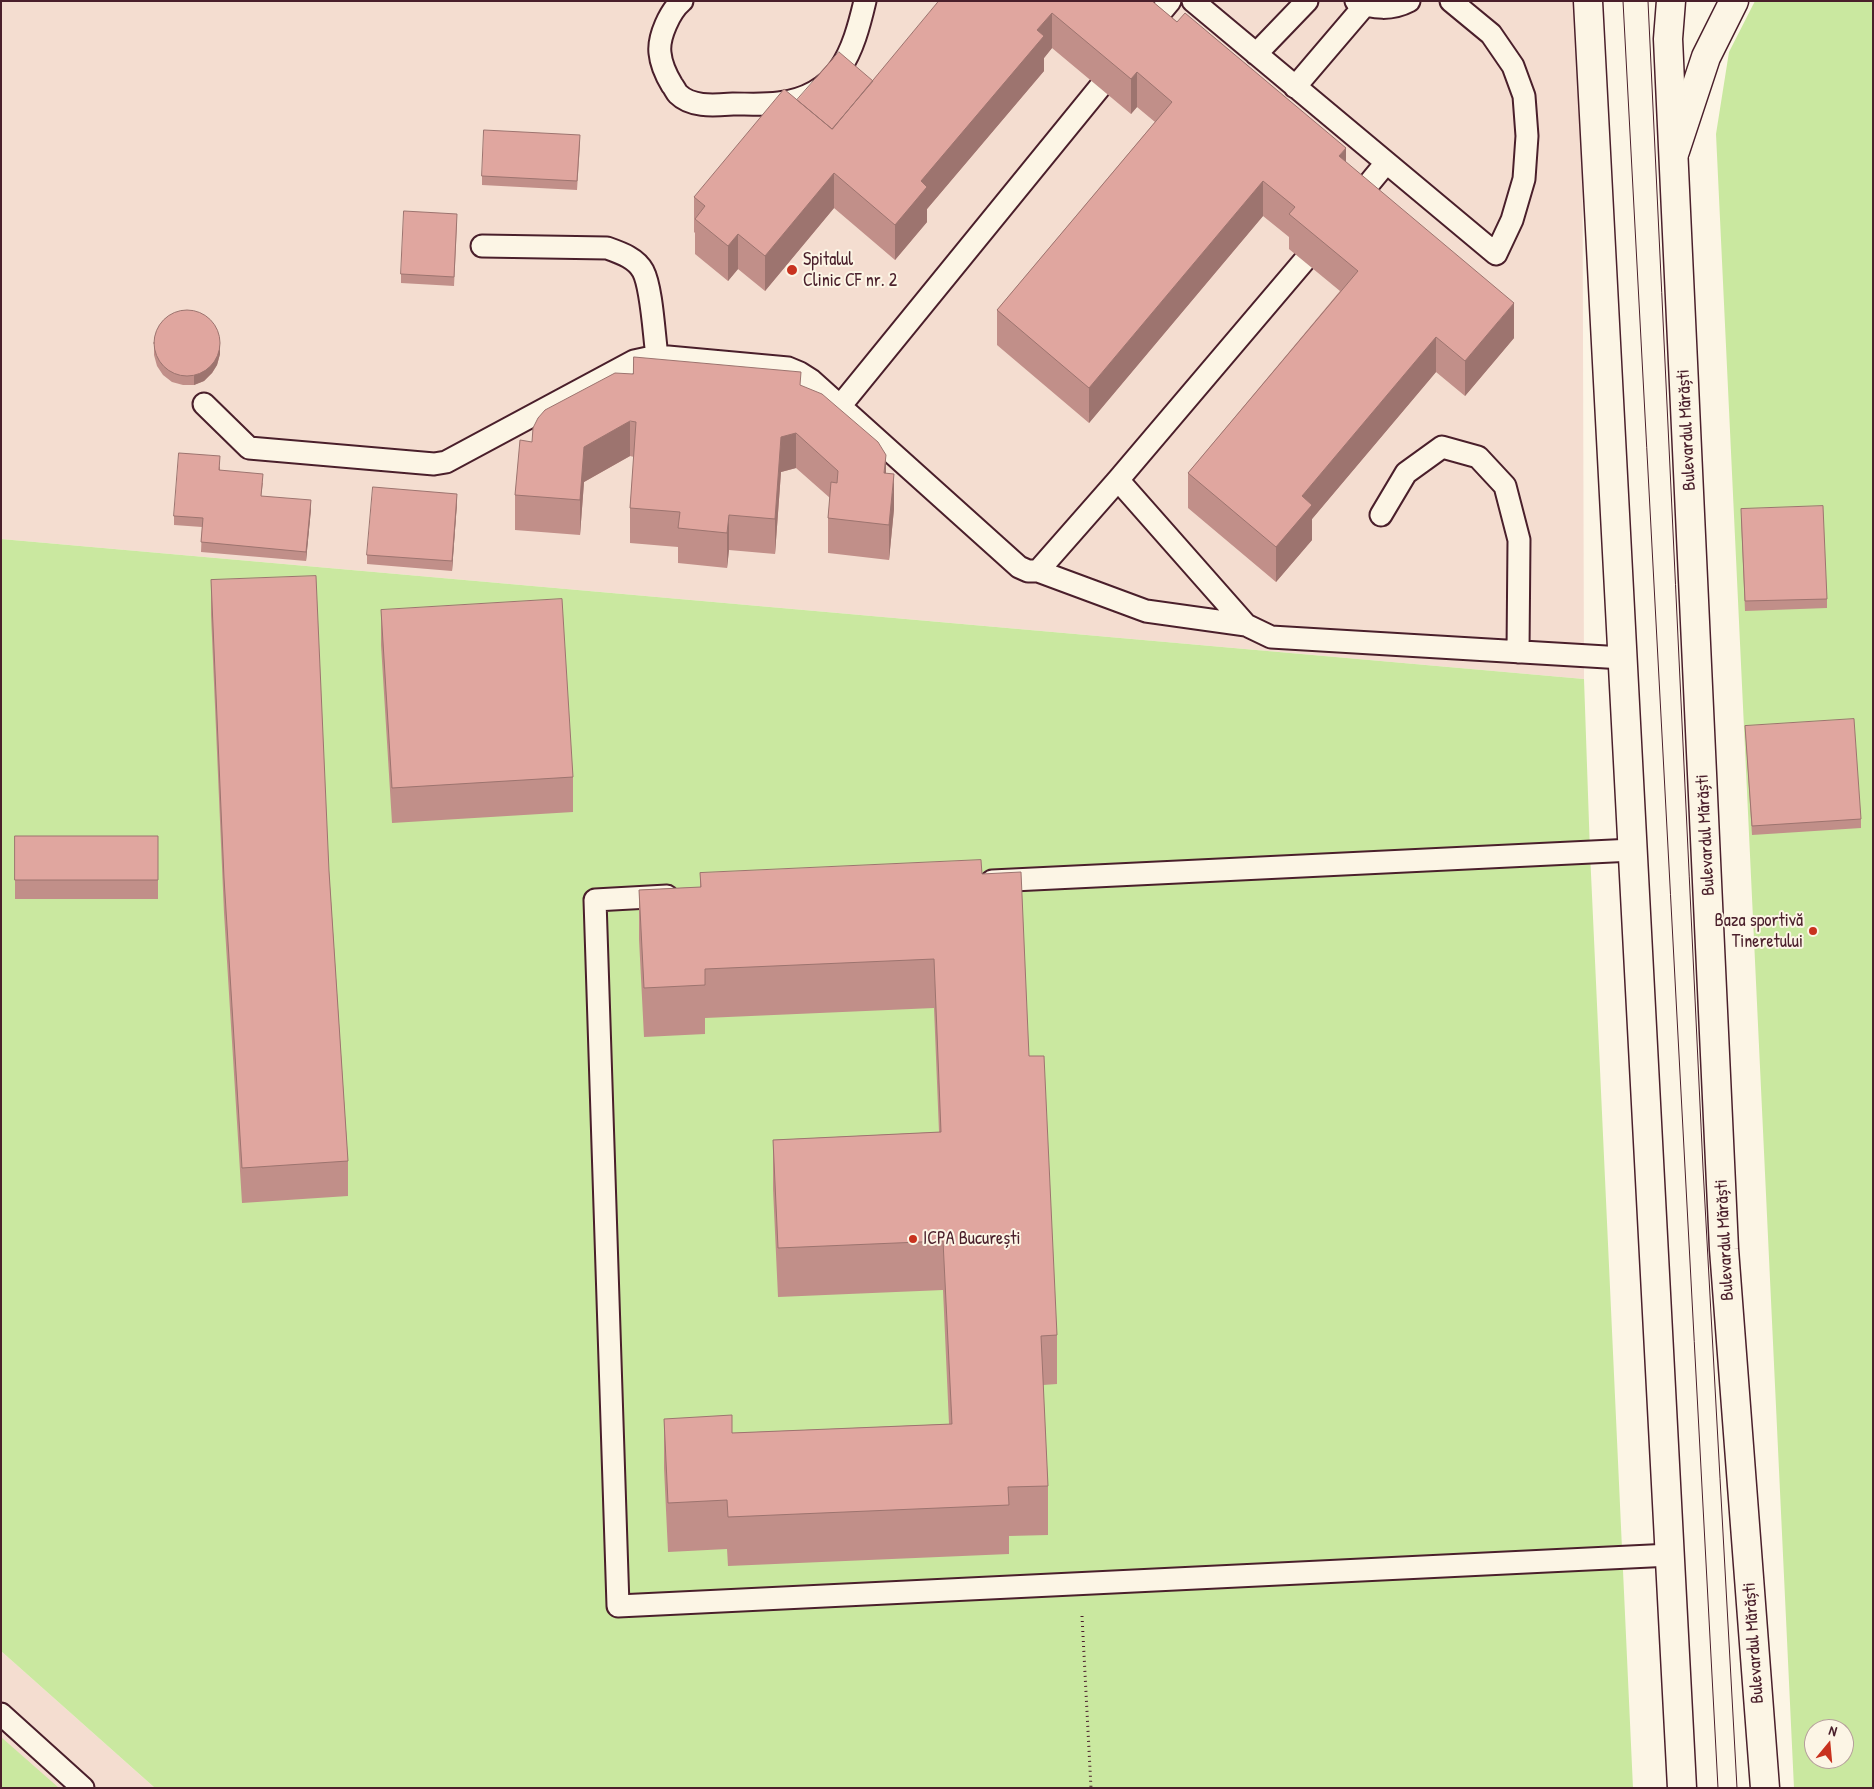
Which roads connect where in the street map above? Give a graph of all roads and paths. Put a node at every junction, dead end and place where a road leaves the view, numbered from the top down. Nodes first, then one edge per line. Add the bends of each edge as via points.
1 (682, 1) edge
2 (866, 1) edge
3 (1170, 1) edge
4 (1193, 1) edge
5 (1307, 1) edge
6 (1409, 1) edge
7 (1451, 1) edge
8 (1588, 1) edge
9 (1671, 1) edge
10 (1734, 1) edge
11 (1361, 3) edge
12 (1145, 31) edge
13 (1256, 54) junction
14 (1100, 87) edge
15 (1295, 87) junction
16 (1674, 151) junction
17 (1386, 163) junction
18 (1353, 203) edge
19 (482, 246) dead end
20 (1304, 261) edge
21 (657, 356) junction
22 (204, 404) dead end
23 (841, 405) junction
24 (1118, 480) junction
25 (1381, 515) dead end
26 (1038, 571) junction
27 (1246, 625) junction
28 (1518, 652) junction
29 (1623, 658) junction
30 (1633, 850) junction
31 (973, 882) edge
32 (685, 896) edge
33 (1671, 1555) junction
34 (1080, 1585) junction
35 (1, 1714) edge
36 (83, 1788) edge
37 (1091, 1788) edge
38 (1682, 1788) edge
39 (1765, 1788) edge

1 - 2 lane via 665,27 660,51 666,73 678,94 693,103 709,105 779,103 801,98 822,88 841,69 851,51
3 - 12 lane
4 - 13 lane
5 - 13 lane
6 - 11 lane via 1383,8
7 - 17 lane via 1491,34 1513,66 1524,96 1527,136 1524,179 1512,220 1496,254
8 - 29 main road
9 - 16 main road, Bulevardul Mărăști via 1668,40
10 - 16 main road via 1706,56
11 - 15 lane
13 - 15 lane
14 - 23 lane
15 - 17 lane
16 - 39 main road, Bulevardul Mărăști via 1724,1249
17 - 18 lane
19 - 21 lane via 607,248 621,252 643,270 648,284
20 - 24 lane
21 - 22 lane via 634,361 446,462 434,464 249,448
21 - 23 lane via 788,368 811,380
23 - 26 lane via 1019,567
24 - 26 lane
24 - 27 lane
25 - 28 lane via 1406,472 1442,447 1478,457 1504,486 1519,540
26 - 27 lane via 1146,611
27 - 28 lane via 1271,636
28 - 29 lane
29 - 30 main road
30 - 31 lane
30 - 33 main road
32 - 34 lane via 595,900 618,1606
33 - 34 lane
33 - 38 main road
34 - 37 path
35 - 36 lane

